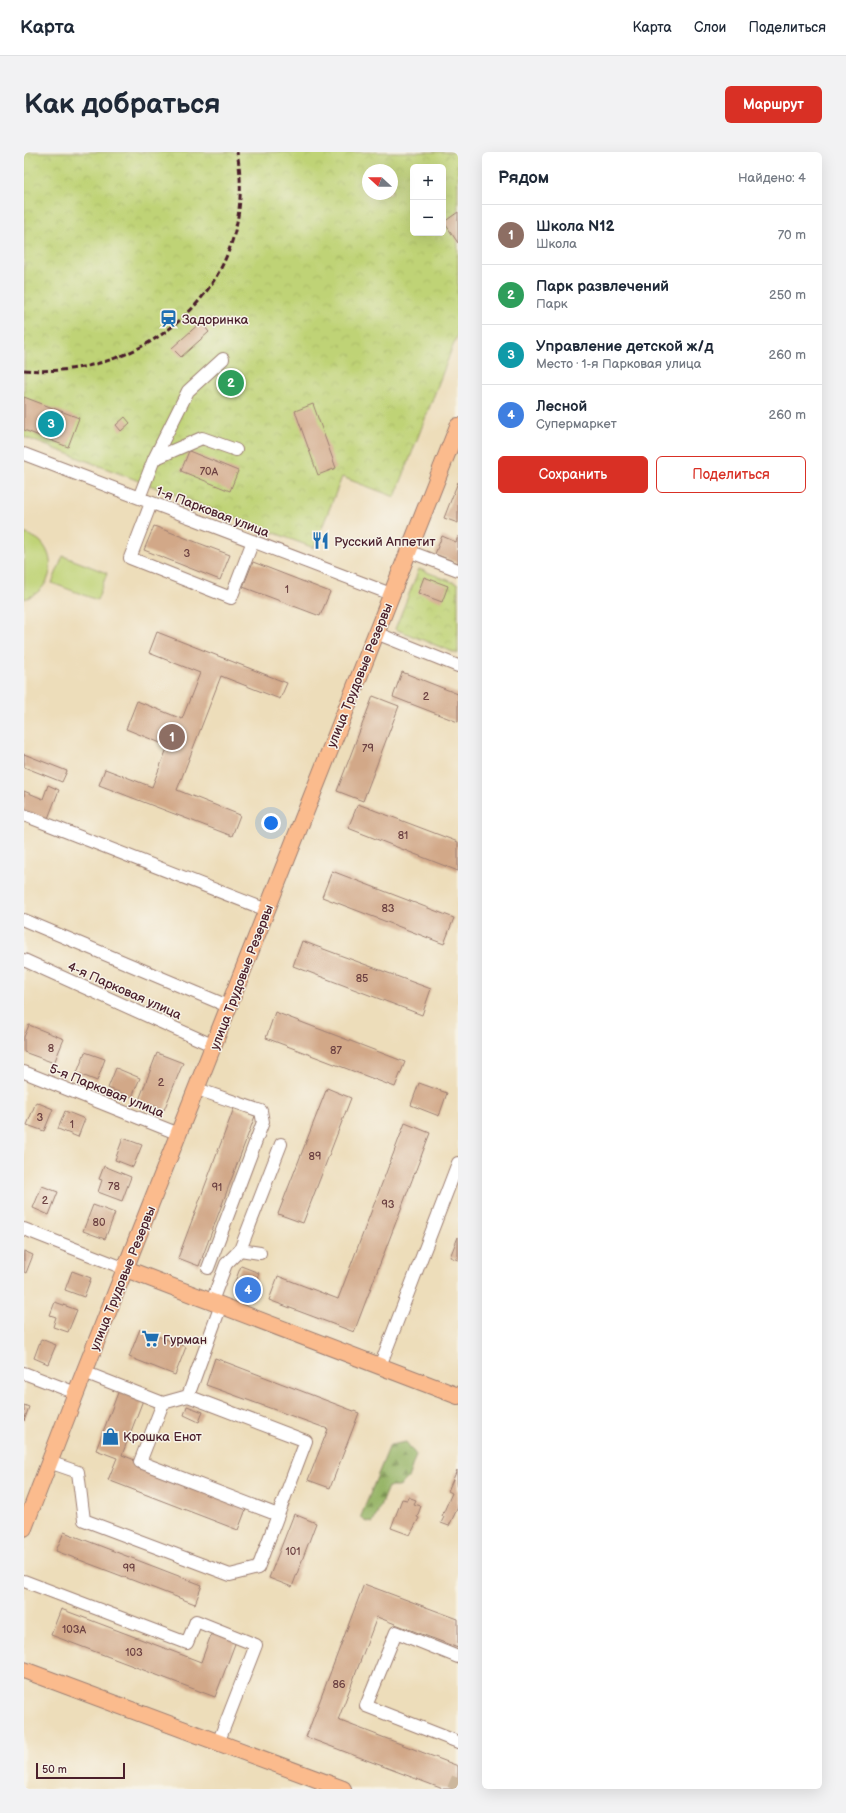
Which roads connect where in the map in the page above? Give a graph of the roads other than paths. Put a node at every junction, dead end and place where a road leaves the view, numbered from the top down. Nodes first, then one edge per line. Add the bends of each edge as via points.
1 (223, 359) dead end
2 (458, 426) edge
3 (236, 450) dead end
4 (24, 454) edge
5 (154, 458) junction
6 (139, 498) junction
7 (151, 503) junction
8 (253, 541) junction
9 (408, 551) junction
10 (458, 570) edge
11 (391, 594) junction
12 (376, 633) junction
13 (458, 666) edge
14 (24, 815) edge
15 (268, 910) junction
16 (24, 920) edge
17 (24, 960) edge
18 (230, 1007) junction
19 (214, 1046) junction
20 (24, 1072) edge
21 (197, 1089) junction
22 (179, 1134) junction
23 (281, 1144) dead end
24 (458, 1163) edge
25 (24, 1229) edge
26 (240, 1250) junction
27 (260, 1253) dead end
28 (208, 1268) dead end
29 (126, 1269) junction
30 (216, 1303) junction
31 (380, 1366) junction
32 (84, 1372) junction
33 (24, 1373) edge
34 (76, 1393) junction
35 (188, 1396) junction
36 (458, 1396) edge
37 (162, 1403) junction
38 (49, 1462) junction
39 (278, 1515) junction
40 (24, 1527) edge
41 (24, 1581) edge
42 (458, 1657) edge
43 (24, 1670) edge
44 (458, 1742) edge
45 (218, 1743) junction
46 (343, 1789) edge

1 - 5 street via 188,391
2 - 9 main road, улица Трудовые Резервы
3 - 5 street via 202,438
4 - 6 street, 1-я Парковая улица
5 - 6 street
6 - 7 street, 1-я Парковая улица
7 - 8 street, 1-я Парковая улица
7 - 8 street via 130,558 231,598
8 - 11 street, 1-я Парковая улица
9 - 10 street
9 - 11 main road, улица Трудовые Резервы
11 - 12 main road, улица Трудовые Резервы
12 - 13 street
12 - 15 main road, улица Трудовые Резервы
14 - 15 street
15 - 18 main road, улица Трудовые Резервы
16 - 18 street
17 - 19 street, 4-я Парковая улица
18 - 19 main road, улица Трудовые Резервы
19 - 21 main road, улица Трудовые Резервы
20 - 22 street, 5-я Парковая улица
21 - 22 main road, улица Трудовые Резервы
21 - 28 street via 261,1111 263,1122
22 - 29 main road, улица Трудовые Резервы
23 - 26 street
24 - 31 street
25 - 29 street
26 - 27 street
26 - 30 street via 226,1264
29 - 30 main road
29 - 32 main road, улица Трудовые Резервы
30 - 31 main road
30 - 35 street
31 - 36 main road
32 - 34 main road, улица Трудовые Резервы
32 - 37 street
33 - 34 street
34 - 38 main road, улица Трудовые Резервы
35 - 37 street
35 - 39 street via 306,1441
37 - 39 street via 140,1462
38 - 39 street via 78,1472 84,1520 230,1575 258,1568
38 - 40 main road, улица Трудовые Резервы
41 - 45 street via 187,1643 196,1622 256,1645
42 - 44 street via 396,1632 366,1706
43 - 45 main road
45 - 46 main road

